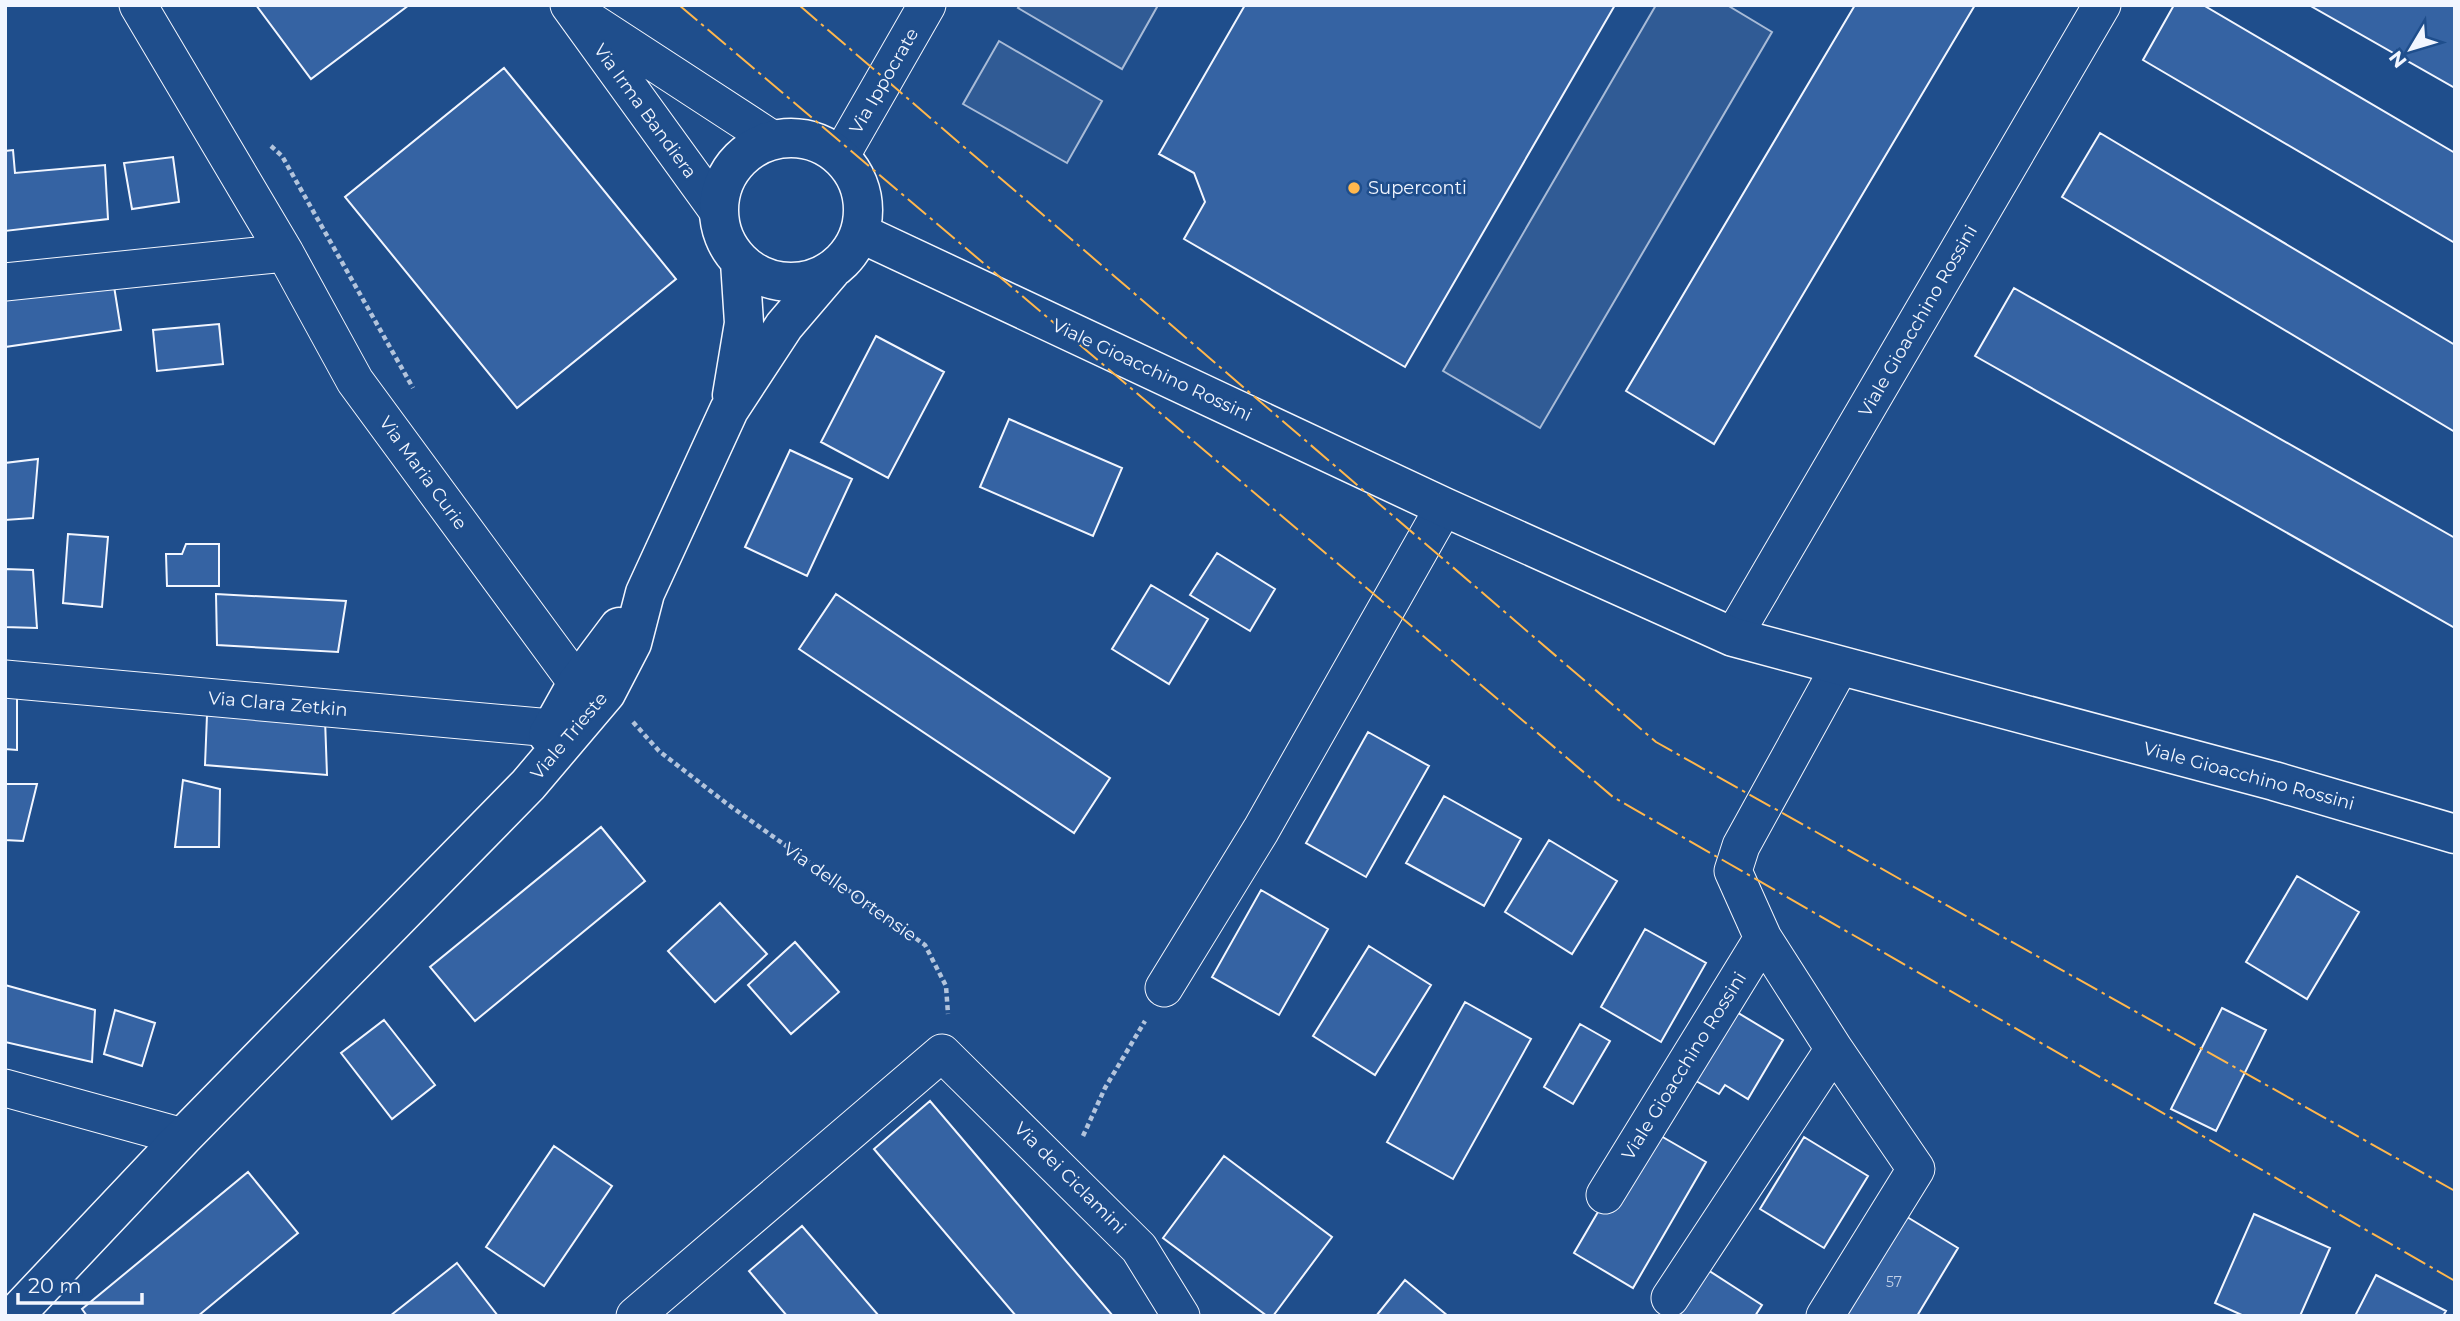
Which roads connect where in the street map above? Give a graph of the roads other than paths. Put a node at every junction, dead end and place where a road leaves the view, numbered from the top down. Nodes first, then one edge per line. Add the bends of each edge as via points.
1 (138, 5) edge
2 (927, 5) edge
3 (2102, 5) edge
4 (571, 8) edge
5 (773, 140) junction
6 (840, 157) junction
7 (718, 211) junction
8 (860, 233) junction
9 (285, 253) junction
10 (740, 262) junction
11 (831, 271) junction
12 (5, 282) edge
13 (729, 410) junction
14 (1444, 508) junction
15 (1733, 637) junction
16 (1840, 666) junction
17 (5, 679) edge
18 (592, 688) junction
19 (551, 728) junction
20 (528, 785) junction
21 (2455, 834) edge
22 (1763, 938) junction
23 (1164, 988) dead end
24 (1834, 1049) junction
25 (5, 1088) edge
26 (183, 1137) junction
27 (1605, 1195) dead end
28 (1670, 1298) dead end
29 (14, 1316) edge
30 (635, 1316) edge
31 (1181, 1316) edge
32 (1825, 1316) edge

1 - 9 street, Via Maria Curie
2 - 6 street, Via Ippocrate
3 - 15 street, Viale Gioacchino Rossini
4 - 5 street, Via Irma Bandiera
4 - 7 street, Via Irma Bandiera
5 - 6 street via 796,138 820,144
5 - 7 street via 751,149 733,166 722,187
6 - 8 street via 862,192
7 - 10 street via 729,247
8 - 11 street via 849,255
8 - 14 street, Viale Gioacchino Rossini
9 - 12 street
9 - 18 street, Via Maria Curie via 355,381
10 - 11 street via 760,276 783,283 808,281
10 - 13 street, Viale Trieste via 744,323
11 - 13 street, Viale Trieste via 783,326
13 - 18 street, Viale Trieste via 645,593
14 - 15 street, Viale Gioacchino Rossini
14 - 23 street via 1261,830
15 - 16 street, Viale Gioacchino Rossini
16 - 21 street, Viale Gioacchino Rossini
16 - 22 street via 1732,870
17 - 19 street, Via Clara Zetkin
18 - 19 street, Viale Trieste
18 - 20 street, Viale Trieste
19 - 20 street, Viale Trieste
20 - 26 street
22 - 24 street
22 - 27 street, Viale Gioacchino Rossini
24 - 28 street
24 - 32 street via 1916,1169
25 - 26 street
26 - 29 street
30 - 31 street, Via dei Ciclamini via 942,1053 1139,1248

